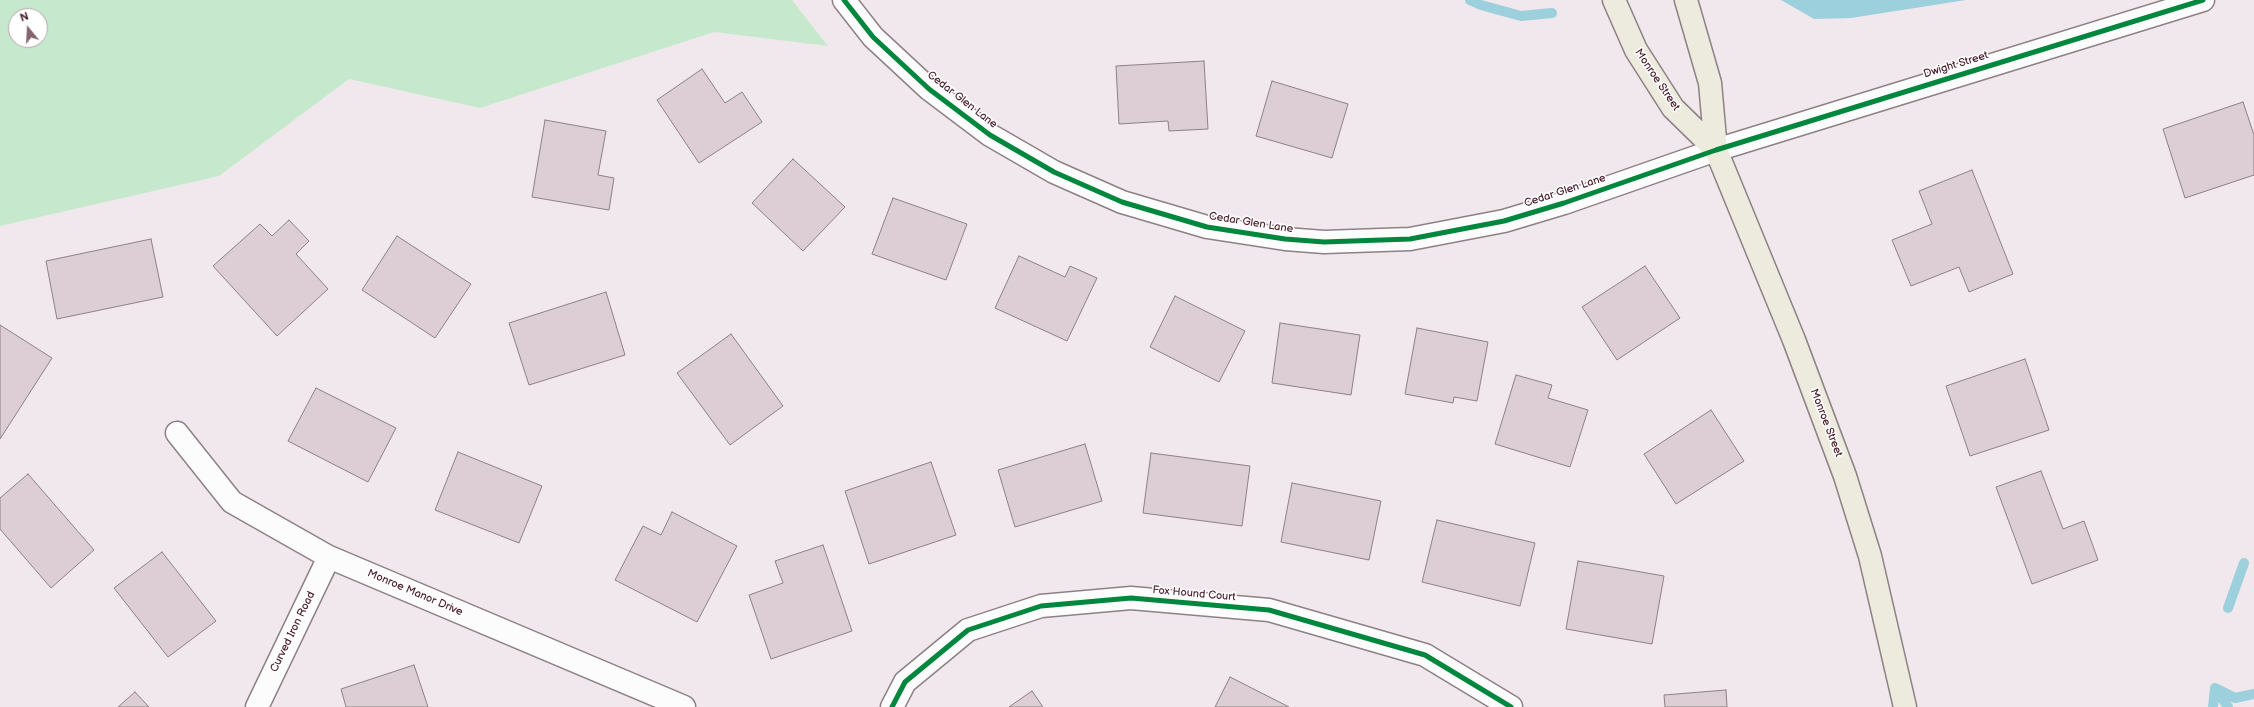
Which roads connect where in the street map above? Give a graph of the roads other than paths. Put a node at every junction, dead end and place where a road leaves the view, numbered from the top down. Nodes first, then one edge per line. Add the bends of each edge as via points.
1 (844, 0) edge
2 (1614, 0) edge
3 (1686, 0) edge
4 (2203, 0) edge
5 (1716, 150) junction
6 (177, 433) dead end
7 (329, 557) junction
8 (257, 707) edge
9 (684, 707) edge
10 (892, 707) edge
11 (1511, 707) edge
12 (1905, 707) edge

1 - 5 street, Cedar Glen Lane via 874,37 929,89 990,135 1054,172 1122,202 1207,227 1324,242 1410,239 1504,221
2 - 5 main road, Monroe Street via 1636,50 1673,108
3 - 5 main road, Monroe Street via 1710,83
4 - 5 street, Dwight Street
5 - 12 main road, Monroe Street via 1799,354 1845,476 1870,556
6 - 7 street, Monroe Manor Drive via 232,502
7 - 8 street, Curved Iron Road
7 - 9 street, Monroe Manor Drive
10 - 11 street, Fox Hound Court via 905,682 968,630 1041,606 1131,598 1269,610 1425,655

